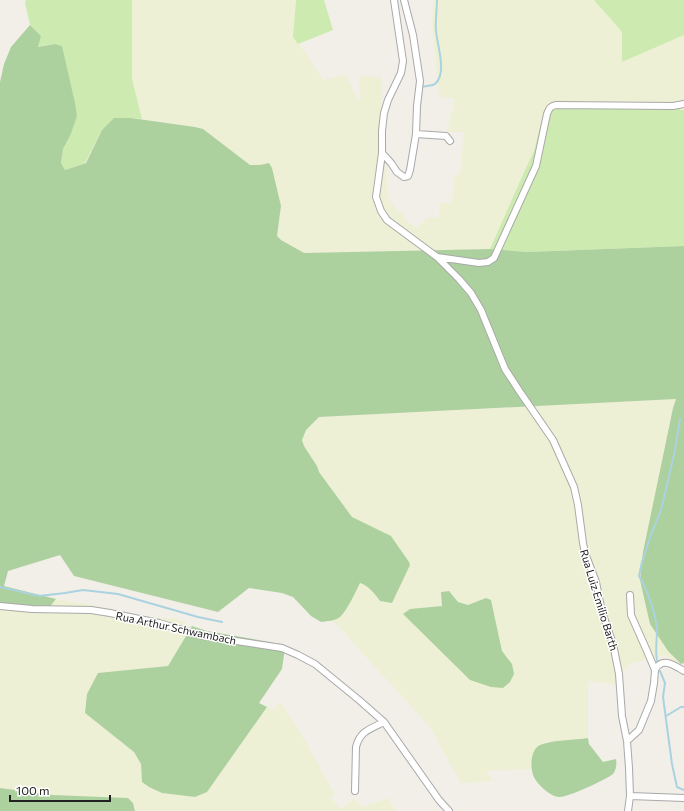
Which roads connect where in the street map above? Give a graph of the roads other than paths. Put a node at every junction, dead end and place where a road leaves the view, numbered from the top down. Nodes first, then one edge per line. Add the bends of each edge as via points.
1 (394, 0) edge
2 (404, 0) edge
3 (684, 104) edge
4 (416, 134) junction
5 (450, 141) dead end
6 (382, 153) junction
7 (437, 257) junction
8 (630, 595) dead end
9 (0, 606) edge
10 (655, 670) junction
11 (684, 671) edge
12 (384, 722) junction
13 (627, 741) junction
14 (355, 792) dead end
15 (630, 796) junction
16 (684, 798) edge
17 (449, 811) edge
18 (628, 811) edge

1 - 6 street, Rua Luiz Emilio Barth via 403,61 401,73 384,113
2 - 4 street via 413,35 420,81
3 - 7 street via 551,106 536,166 494,258 479,263
4 - 5 street via 446,136
4 - 6 street via 408,176 404,177 397,172
6 - 7 street, Rua Luiz Emilio Barth via 376,197 381,211 386,220
7 - 13 street, Rua Luiz Emilio Barth via 471,293 481,310 505,369 553,440 574,487 585,553 613,644
8 - 10 street via 631,615
9 - 12 street, Rua Arthur Schwambach via 91,610 159,623 203,636 282,648 315,664
10 - 11 street via 659,664 667,663
10 - 13 street via 651,701 638,730
12 - 14 street via 362,734 358,740
12 - 17 street, Rua Arthur Schwambach
13 - 15 street
15 - 16 street
15 - 18 street

